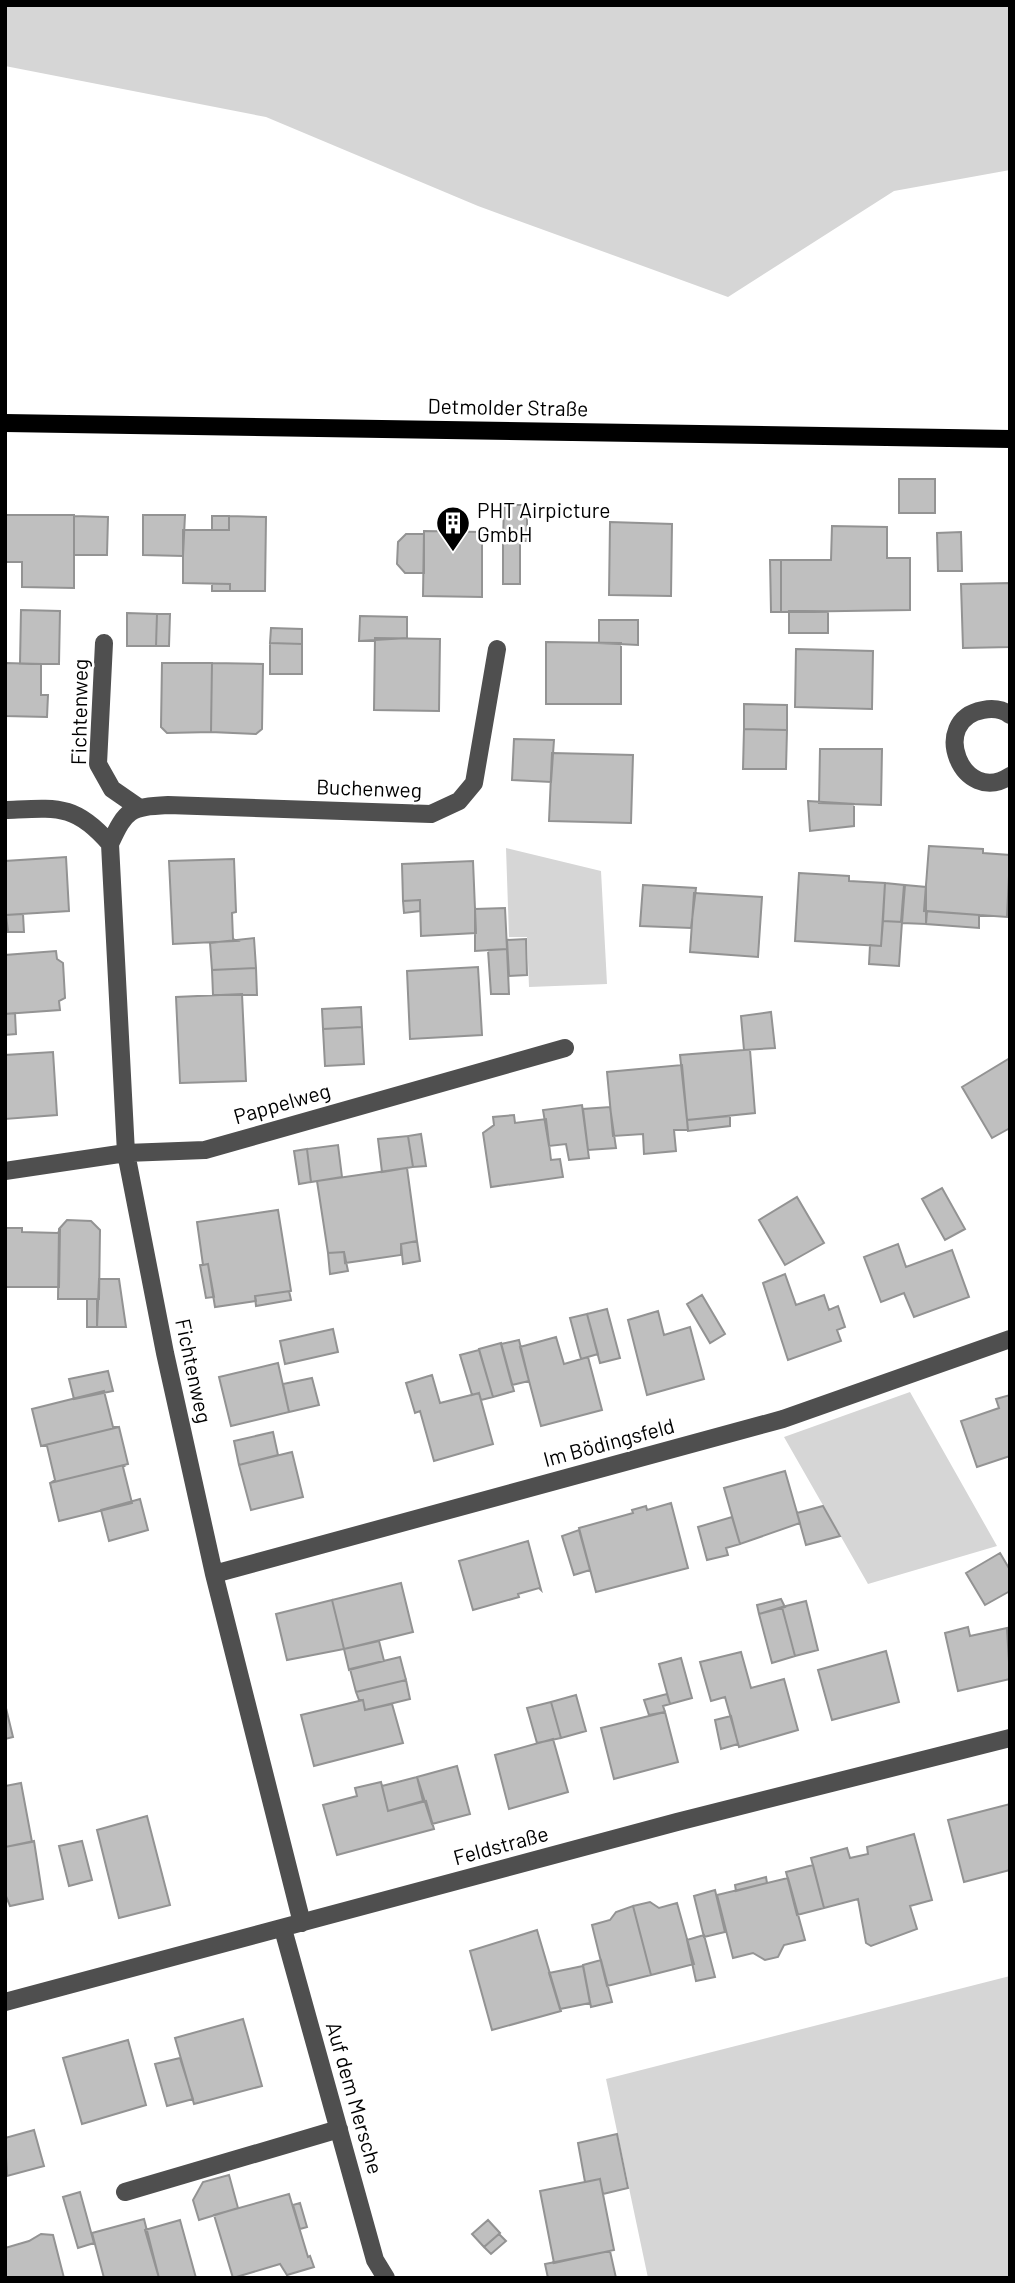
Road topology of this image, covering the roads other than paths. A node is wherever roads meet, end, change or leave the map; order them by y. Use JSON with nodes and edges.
{"nodes":[{"id":1,"x":5,"y":423,"type":"edge"},
{"id":2,"x":1010,"y":439,"type":"edge"},
{"id":3,"x":104,"y":643,"type":"dead end"},
{"id":4,"x":497,"y":649,"type":"dead end"},
{"id":5,"x":1008,"y":712,"type":"edge"},
{"id":6,"x":1010,"y":776,"type":"edge"},
{"id":7,"x":138,"y":807,"type":"junction"},
{"id":8,"x":5,"y":810,"type":"edge"},
{"id":9,"x":110,"y":844,"type":"junction"},
{"id":10,"x":565,"y":1048,"type":"dead end"},
{"id":11,"x":126,"y":1153,"type":"junction"},
{"id":12,"x":5,"y":1171,"type":"edge"},
{"id":13,"x":1010,"y":1339,"type":"edge"},
{"id":14,"x":214,"y":1574,"type":"junction"},
{"id":15,"x":1010,"y":1738,"type":"edge"},
{"id":16,"x":302,"y":1923,"type":"junction"},
{"id":17,"x":283,"y":1928,"type":"junction"},
{"id":18,"x":5,"y":2002,"type":"edge"},
{"id":19,"x":339,"y":2129,"type":"junction"},
{"id":20,"x":125,"y":2192,"type":"dead end"},
{"id":21,"x":386,"y":2278,"type":"edge"}],
"edges":[{"from":1,"to":2,"type":"main road","name":"Detmolder Straße"},
{"from":3,"to":7,"type":"street","name":"Fichtenweg"},
{"from":4,"to":7,"type":"street","name":"Buchenweg"},
{"from":5,"to":6,"type":"street"},
{"from":7,"to":9,"type":"street","name":"Fichtenweg"},
{"from":8,"to":9,"type":"street"},
{"from":9,"to":11,"type":"street","name":"Fichtenweg"},
{"from":10,"to":11,"type":"street","name":"Pappelweg"},
{"from":11,"to":12,"type":"street","name":"Pappelweg"},
{"from":11,"to":14,"type":"street","name":"Fichtenweg"},
{"from":13,"to":14,"type":"street","name":"Im Bödingsfeld"},
{"from":14,"to":16,"type":"street","name":"Fichtenweg"},
{"from":15,"to":16,"type":"street","name":"Feldstraße"},
{"from":16,"to":17,"type":"street","name":"Feldstraße"},
{"from":17,"to":18,"type":"street","name":"Feldstraße"},
{"from":17,"to":19,"type":"street","name":"Auf dem Mersche"},
{"from":19,"to":20,"type":"street"},
{"from":19,"to":21,"type":"street","name":"Auf dem Mersche"}]}
